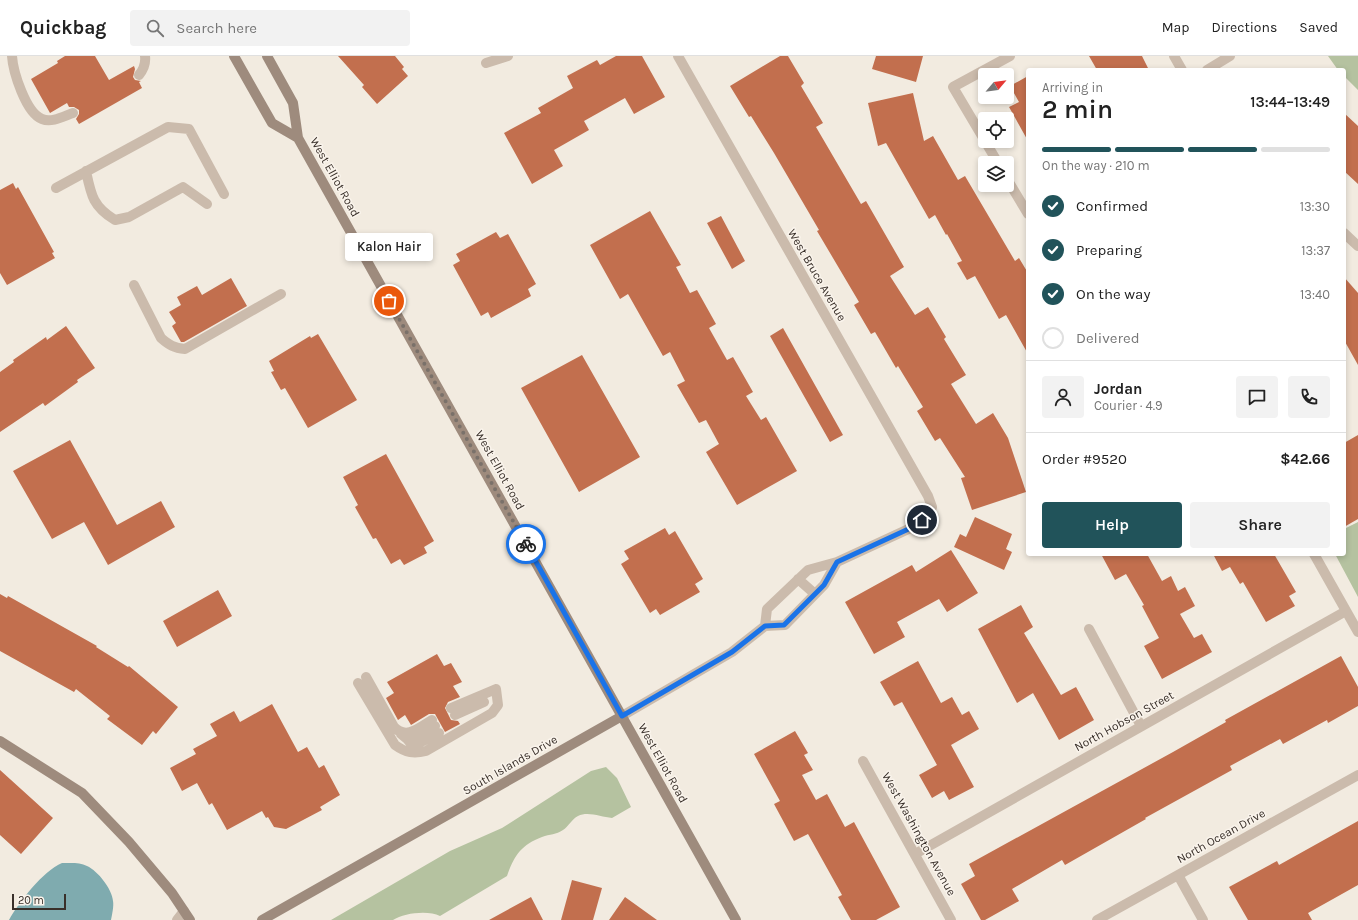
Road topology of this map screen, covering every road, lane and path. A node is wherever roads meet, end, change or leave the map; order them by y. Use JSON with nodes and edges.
{"nodes":[{"id":1,"x":12,"y":56,"type":"edge"},
{"id":2,"x":145,"y":56,"type":"edge"},
{"id":3,"x":234,"y":56,"type":"edge"},
{"id":4,"x":267,"y":56,"type":"edge"},
{"id":5,"x":508,"y":56,"type":"edge"},
{"id":6,"x":678,"y":56,"type":"edge"},
{"id":7,"x":1010,"y":56,"type":"edge"},
{"id":8,"x":1174,"y":56,"type":"edge"},
{"id":9,"x":1230,"y":56,"type":"edge"},
{"id":10,"x":486,"y":63,"type":"dead end"},
{"id":11,"x":1181,"y":68,"type":"edge"},
{"id":12,"x":1210,"y":68,"type":"edge"},
{"id":13,"x":138,"y":75,"type":"dead end"},
{"id":14,"x":73,"y":113,"type":"dead end"},
{"id":15,"x":298,"y":138,"type":"junction"},
{"id":16,"x":994,"y":156,"type":"edge"},
{"id":17,"x":86,"y":171,"type":"junction"},
{"id":18,"x":56,"y":188,"type":"dead end"},
{"id":19,"x":1014,"y":191,"type":"edge"},
{"id":20,"x":224,"y":194,"type":"dead end"},
{"id":21,"x":207,"y":204,"type":"dead end"},
{"id":22,"x":1026,"y":211,"type":"edge"},
{"id":23,"x":1346,"y":235,"type":"edge"},
{"id":24,"x":1358,"y":246,"type":"edge"},
{"id":25,"x":134,"y":285,"type":"dead end"},
{"id":26,"x":281,"y":294,"type":"dead end"},
{"id":27,"x":1315,"y":556,"type":"edge"},
{"id":28,"x":837,"y":562,"type":"junction"},
{"id":29,"x":798,"y":579,"type":"junction"},
{"id":30,"x":815,"y":594,"type":"junction"},
{"id":31,"x":1346,"y":611,"type":"junction"},
{"id":32,"x":765,"y":626,"type":"junction"},
{"id":33,"x":1089,"y":629,"type":"dead end"},
{"id":34,"x":1358,"y":632,"type":"edge"},
{"id":35,"x":497,"y":695,"type":"junction"},
{"id":36,"x":622,"y":716,"type":"junction"},
{"id":37,"x":1140,"y":726,"type":"junction"},
{"id":38,"x":403,"y":736,"type":"junction"},
{"id":39,"x":0,"y":741,"type":"edge"},
{"id":40,"x":863,"y":761,"type":"dead end"},
{"id":41,"x":1358,"y":775,"type":"edge"},
{"id":42,"x":915,"y":854,"type":"junction"},
{"id":43,"x":1178,"y":874,"type":"junction"},
{"id":44,"x":184,"y":911,"type":"junction"},
{"id":45,"x":177,"y":920,"type":"edge"},
{"id":46,"x":190,"y":920,"type":"edge"},
{"id":47,"x":262,"y":920,"type":"edge"},
{"id":48,"x":736,"y":920,"type":"edge"},
{"id":49,"x":951,"y":920,"type":"edge"},
{"id":50,"x":1097,"y":920,"type":"edge"},
{"id":51,"x":1204,"y":920,"type":"edge"}],
"edges":[{"from":1,"to":14,"type":"street"},
{"from":2,"to":13,"type":"street"},
{"from":3,"to":15,"type":"main road","name":"West Elliot Road"},
{"from":4,"to":15,"type":"main road","name":"West Elliot Road"},
{"from":5,"to":10,"type":"street"},
{"from":6,"to":28,"type":"street","name":"West Bruce Avenue"},
{"from":7,"to":16,"type":"street"},
{"from":8,"to":11,"type":"street"},
{"from":9,"to":12,"type":"street"},
{"from":15,"to":36,"type":"main road","name":"West Elliot Road"},
{"from":17,"to":18,"type":"street"},
{"from":17,"to":20,"type":"street"},
{"from":17,"to":21,"type":"street"},
{"from":19,"to":22,"type":"street"},
{"from":23,"to":24,"type":"street"},
{"from":25,"to":26,"type":"street"},
{"from":27,"to":31,"type":"street"},
{"from":28,"to":29,"type":"street"},
{"from":28,"to":30,"type":"street"},
{"from":29,"to":30,"type":"street"},
{"from":29,"to":32,"type":"street"},
{"from":30,"to":32,"type":"street"},
{"from":31,"to":34,"type":"street"},
{"from":31,"to":37,"type":"street","name":"North Hobson Street"},
{"from":32,"to":36,"type":"street","name":"South Islands Drive"},
{"from":33,"to":37,"type":"street"},
{"from":35,"to":35,"type":"street"},
{"from":35,"to":38,"type":"street"},
{"from":36,"to":47,"type":"main road","name":"South Islands Drive"},
{"from":36,"to":48,"type":"main road","name":"West Elliot Road"},
{"from":37,"to":42,"type":"street","name":"North Hobson Street"},
{"from":38,"to":38,"type":"street"},
{"from":39,"to":44,"type":"main road"},
{"from":40,"to":42,"type":"street","name":"West Washington Avenue"},
{"from":41,"to":43,"type":"street","name":"North Ocean Drive"},
{"from":42,"to":49,"type":"street","name":"West Washington Avenue"},
{"from":43,"to":50,"type":"street","name":"North Ocean Drive"},
{"from":43,"to":51,"type":"street"},
{"from":44,"to":45,"type":"street"},
{"from":44,"to":46,"type":"main road"}]}
